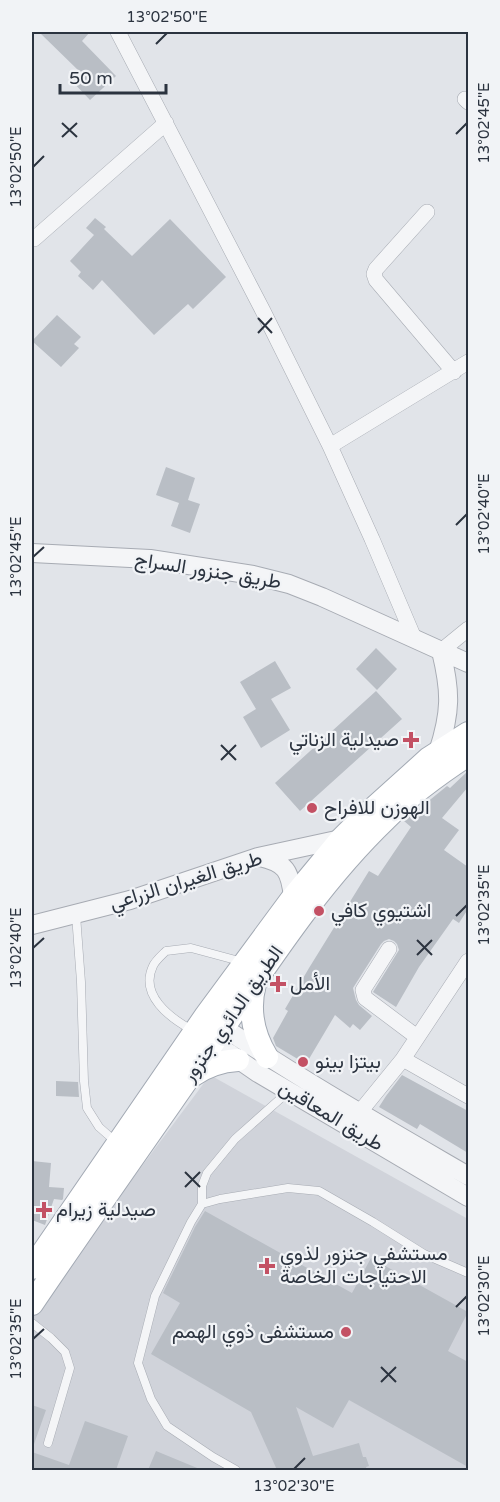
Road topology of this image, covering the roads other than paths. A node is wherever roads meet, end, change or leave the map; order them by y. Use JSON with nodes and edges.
{"nodes":[{"id":1,"x":118,"y":32,"type":"edge"},
{"id":2,"x":166,"y":123,"type":"junction"},
{"id":3,"x":428,"y":212,"type":"dead end"},
{"id":4,"x":34,"y":239,"type":"dead end"},
{"id":5,"x":468,"y":362,"type":"edge"},
{"id":6,"x":454,"y":372,"type":"junction"},
{"id":7,"x":330,"y":446,"type":"junction"},
{"id":8,"x":32,"y":553,"type":"edge"},
{"id":9,"x":468,"y":629,"type":"edge"},
{"id":10,"x":414,"y":638,"type":"junction"},
{"id":11,"x":441,"y":651,"type":"junction"},
{"id":12,"x":468,"y":663,"type":"edge"},
{"id":13,"x":468,"y":733,"type":"edge"},
{"id":14,"x":438,"y":752,"type":"junction"},
{"id":15,"x":468,"y":755,"type":"edge"},
{"id":16,"x":341,"y":839,"type":"junction"},
{"id":17,"x":258,"y":857,"type":"junction"},
{"id":18,"x":293,"y":897,"type":"junction"},
{"id":19,"x":76,"y":915,"type":"junction"},
{"id":20,"x":32,"y":925,"type":"edge"},
{"id":21,"x":389,"y":949,"type":"dead end"},
{"id":22,"x":468,"y":961,"type":"edge"},
{"id":23,"x":251,"y":970,"type":"junction"},
{"id":24,"x":209,"y":1029,"type":"junction"},
{"id":25,"x":417,"y":1037,"type":"junction"},
{"id":26,"x":267,"y":1057,"type":"junction"},
{"id":27,"x":403,"y":1059,"type":"junction"},
{"id":28,"x":238,"y":1060,"type":"junction"},
{"id":29,"x":186,"y":1081,"type":"junction"},
{"id":30,"x":289,"y":1091,"type":"junction"},
{"id":31,"x":468,"y":1096,"type":"edge"},
{"id":32,"x":359,"y":1113,"type":"junction"},
{"id":33,"x":117,"y":1143,"type":"junction"},
{"id":34,"x":468,"y":1176,"type":"edge"},
{"id":35,"x":468,"y":1197,"type":"edge"},
{"id":36,"x":202,"y":1204,"type":"junction"},
{"id":37,"x":32,"y":1268,"type":"edge"},
{"id":38,"x":468,"y":1273,"type":"edge"},
{"id":39,"x":32,"y":1304,"type":"edge"},
{"id":40,"x":32,"y":1323,"type":"edge"},
{"id":41,"x":48,"y":1443,"type":"dead end"},
{"id":42,"x":236,"y":1470,"type":"edge"}],
"edges":[{"from":1,"to":2,"type":"street"},
{"from":2,"to":4,"type":"street"},
{"from":2,"to":7,"type":"street"},
{"from":3,"to":6,"type":"street"},
{"from":5,"to":6,"type":"street"},
{"from":6,"to":7,"type":"street"},
{"from":7,"to":10,"type":"street"},
{"from":8,"to":10,"type":"street","name":"طريق جنزور السراج"},
{"from":9,"to":11,"type":"street"},
{"from":10,"to":11,"type":"street","name":"طريق جنزور السراج"},
{"from":11,"to":12,"type":"street","name":"طريق جنزور السراج"},
{"from":11,"to":14,"type":"street"},
{"from":13,"to":14,"type":"main road","name":"الطريق الدائري جنزور"},
{"from":14,"to":16,"type":"main road","name":"الطريق الدائري جنزور"},
{"from":15,"to":23,"type":"main road","name":"الطريق الدائري جنزور"},
{"from":16,"to":17,"type":"street","name":"طريق الغيران الزراعي"},
{"from":16,"to":18,"type":"main road","name":"الطريق الدائري جنزور"},
{"from":17,"to":18,"type":"street"},
{"from":17,"to":19,"type":"street","name":"طريق الغيران الزراعي"},
{"from":18,"to":23,"type":"main road","name":"الطريق الدائري جنزور"},
{"from":19,"to":20,"type":"street","name":"طريق الغيران الزراعي"},
{"from":19,"to":33,"type":"lane"},
{"from":21,"to":25,"type":"street"},
{"from":22,"to":25,"type":"street"},
{"from":23,"to":24,"type":"main road","name":"الطريق الدائري جنزور"},
{"from":23,"to":24,"type":"lane"},
{"from":23,"to":26,"type":"main road"},
{"from":24,"to":26,"type":"street","name":"طريق المعاقين"},
{"from":24,"to":28,"type":"street","name":"طريق المعاقين"},
{"from":24,"to":29,"type":"main road","name":"الطريق الدائري جنزور"},
{"from":24,"to":33,"type":"main road","name":"الطريق الدائري جنزور"},
{"from":25,"to":27,"type":"street"},
{"from":26,"to":32,"type":"street","name":"طريق المعاقين"},
{"from":27,"to":31,"type":"street"},
{"from":27,"to":32,"type":"street"},
{"from":28,"to":29,"type":"main road"},
{"from":28,"to":30,"type":"street","name":"طريق المعاقين"},
{"from":29,"to":39,"type":"main road","name":"الطريق الدائري جنزور"},
{"from":30,"to":35,"type":"street","name":"طريق المعاقين"},
{"from":30,"to":36,"type":"lane"},
{"from":32,"to":34,"type":"street","name":"طريق المعاقين"},
{"from":33,"to":37,"type":"main road","name":"الطريق الدائري جنزور"},
{"from":36,"to":38,"type":"lane"},
{"from":36,"to":42,"type":"lane"},
{"from":40,"to":41,"type":"lane"}]}
